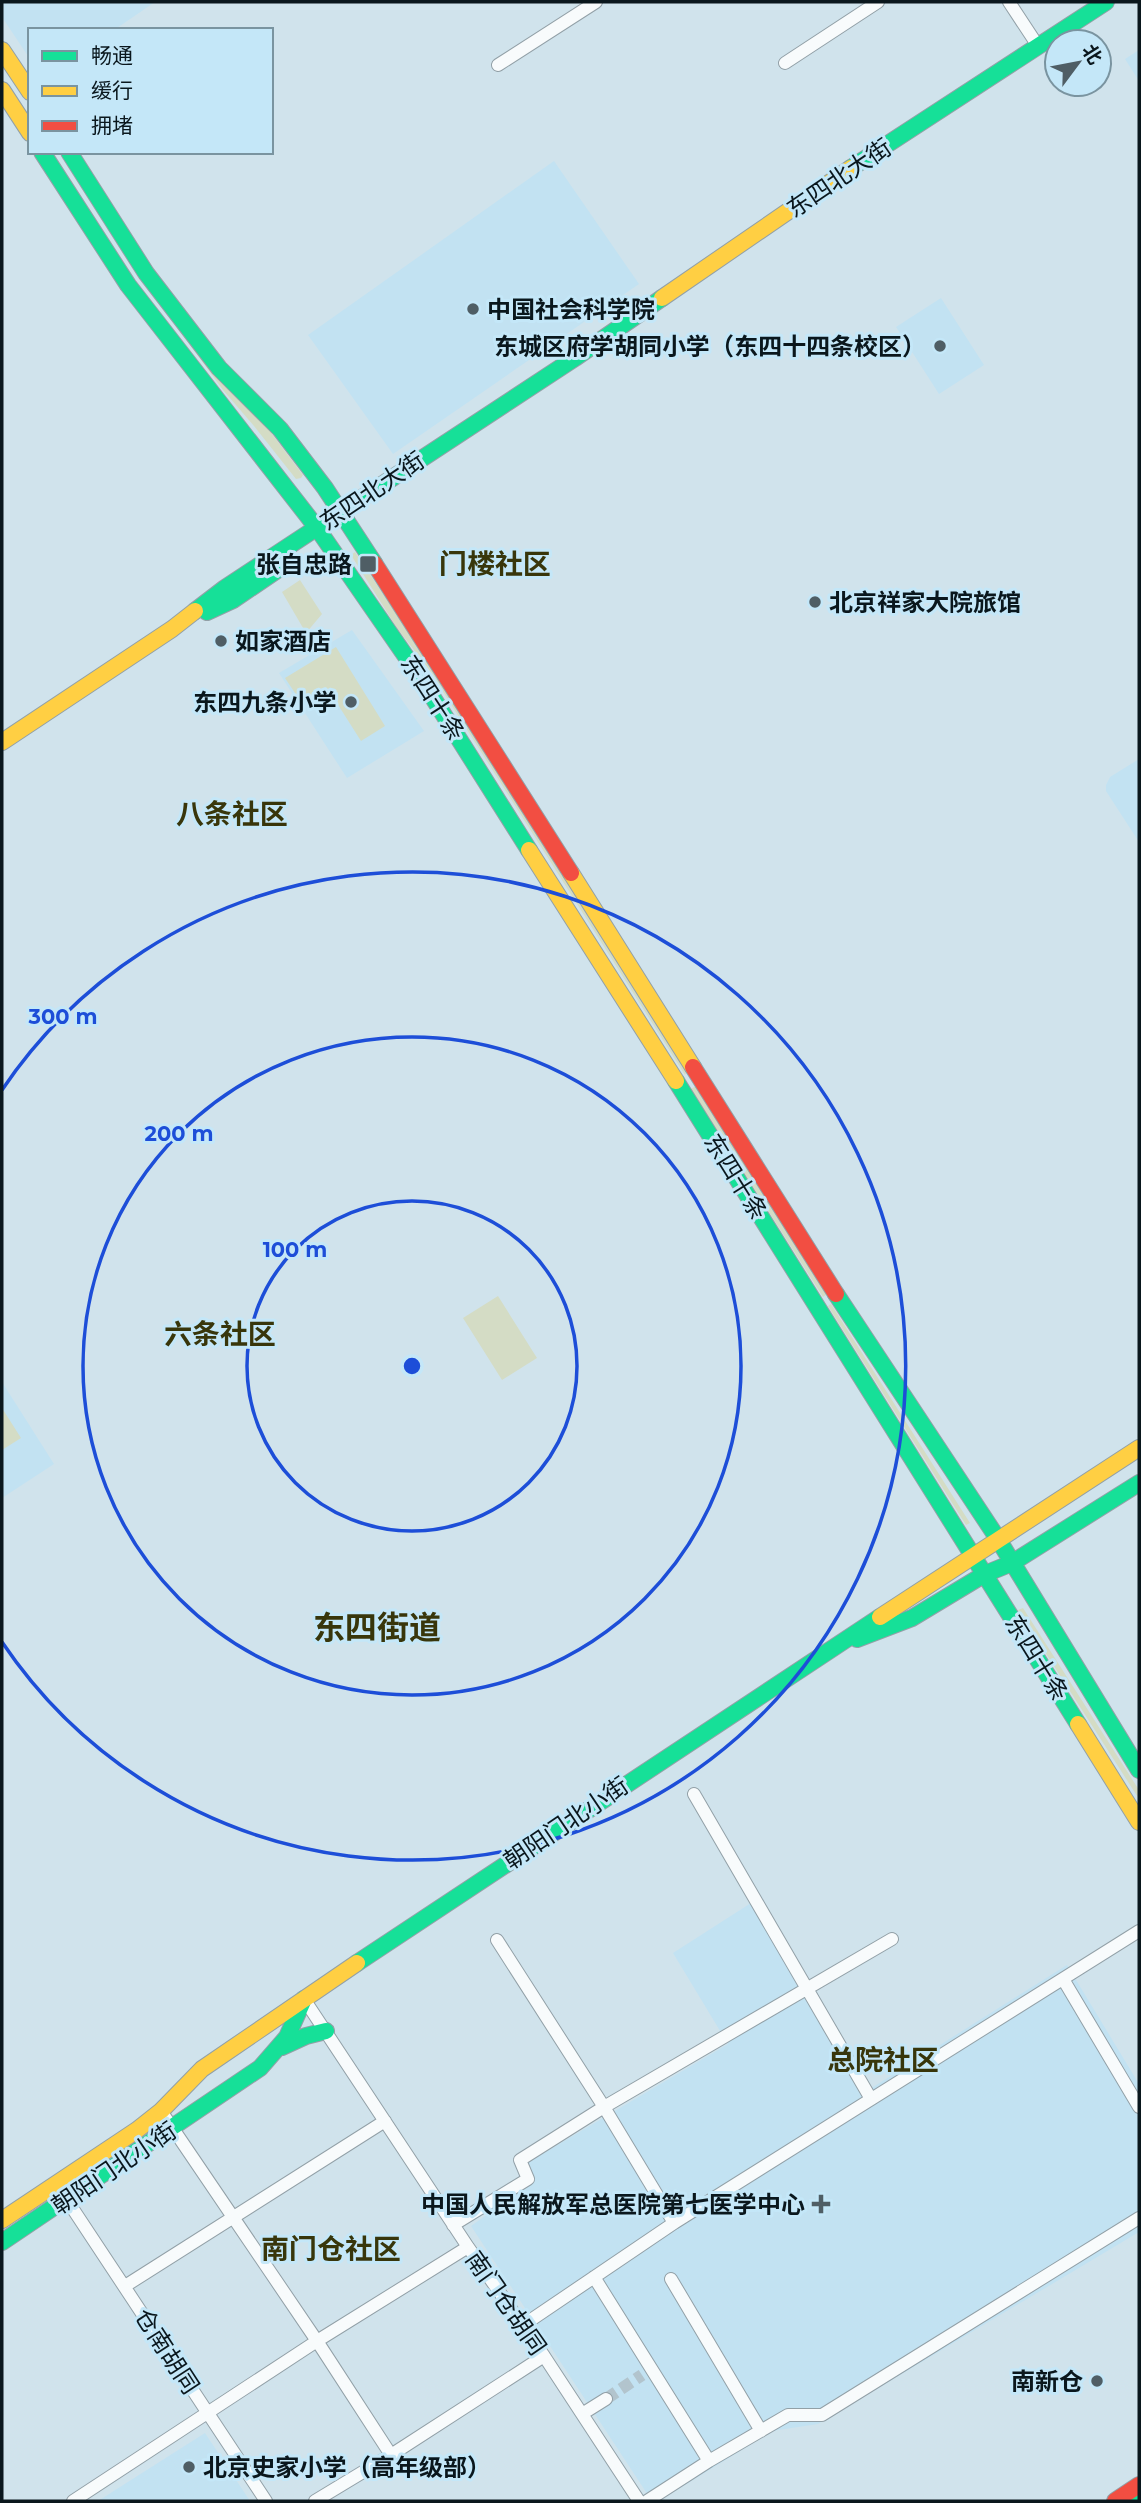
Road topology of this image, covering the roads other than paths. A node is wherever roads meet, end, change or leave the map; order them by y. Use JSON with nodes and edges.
{"nodes":[{"id":1,"x":596,"y":2,"type":"edge"},
{"id":2,"x":878,"y":2,"type":"edge"},
{"id":3,"x":1009,"y":2,"type":"edge"},
{"id":4,"x":1106,"y":2,"type":"edge"},
{"id":5,"x":1038,"y":47,"type":"junction"},
{"id":6,"x":2,"y":50,"type":"edge"},
{"id":7,"x":785,"y":64,"type":"dead end"},
{"id":8,"x":498,"y":65,"type":"dead end"},
{"id":9,"x":28,"y":89,"type":"edge"},
{"id":10,"x":2,"y":90,"type":"edge"},
{"id":11,"x":28,"y":130,"type":"edge"},
{"id":12,"x":43,"y":154,"type":"edge"},
{"id":13,"x":70,"y":154,"type":"edge"},
{"id":14,"x":344,"y":517,"type":"junction"},
{"id":15,"x":321,"y":533,"type":"junction"},
{"id":16,"x":2,"y":742,"type":"edge"},
{"id":17,"x":1139,"y":1448,"type":"edge"},
{"id":18,"x":1139,"y":1483,"type":"edge"},
{"id":19,"x":998,"y":1539,"type":"junction"},
{"id":20,"x":973,"y":1555,"type":"junction"},
{"id":21,"x":1012,"y":1563,"type":"junction"},
{"id":22,"x":985,"y":1574,"type":"junction"},
{"id":23,"x":829,"y":1650,"type":"junction"},
{"id":24,"x":1139,"y":1770,"type":"edge"},
{"id":25,"x":694,"y":1794,"type":"dead end"},
{"id":26,"x":1139,"y":1822,"type":"edge"},
{"id":27,"x":1139,"y":1931,"type":"edge"},
{"id":28,"x":892,"y":1939,"type":"dead end"},
{"id":29,"x":498,"y":1940,"type":"dead end"},
{"id":30,"x":1063,"y":1979,"type":"junction"},
{"id":31,"x":807,"y":1988,"type":"junction"},
{"id":32,"x":304,"y":1999,"type":"junction"},
{"id":33,"x":326,"y":2031,"type":"junction"},
{"id":34,"x":280,"y":2048,"type":"junction"},
{"id":35,"x":871,"y":2099,"type":"junction"},
{"id":36,"x":604,"y":2107,"type":"junction"},
{"id":37,"x":1139,"y":2107,"type":"edge"},
{"id":38,"x":161,"y":2111,"type":"junction"},
{"id":39,"x":385,"y":2121,"type":"junction"},
{"id":40,"x":174,"y":2127,"type":"junction"},
{"id":41,"x":67,"y":2200,"type":"junction"},
{"id":42,"x":234,"y":2217,"type":"junction"},
{"id":43,"x":1139,"y":2218,"type":"edge"},
{"id":44,"x":2,"y":2220,"type":"edge"},
{"id":45,"x":674,"y":2223,"type":"junction"},
{"id":46,"x":453,"y":2225,"type":"junction"},
{"id":47,"x":2,"y":2242,"type":"edge"},
{"id":48,"x":468,"y":2247,"type":"junction"},
{"id":49,"x":594,"y":2277,"type":"junction"},
{"id":50,"x":671,"y":2279,"type":"dead end"},
{"id":51,"x":125,"y":2286,"type":"junction"},
{"id":52,"x":522,"y":2326,"type":"junction"},
{"id":53,"x":317,"y":2341,"type":"junction"},
{"id":54,"x":544,"y":2356,"type":"junction"},
{"id":55,"x":606,"y":2399,"type":"tunnel mouth"},
{"id":56,"x":207,"y":2414,"type":"junction"},
{"id":57,"x":582,"y":2414,"type":"junction"},
{"id":58,"x":761,"y":2431,"type":"junction"},
{"id":59,"x":391,"y":2455,"type":"junction"},
{"id":60,"x":709,"y":2461,"type":"junction"},
{"id":61,"x":1139,"y":2485,"type":"edge"},
{"id":62,"x":73,"y":2501,"type":"edge"},
{"id":63,"x":267,"y":2501,"type":"edge"},
{"id":64,"x":315,"y":2501,"type":"edge"},
{"id":65,"x":639,"y":2501,"type":"edge"},
{"id":66,"x":647,"y":2501,"type":"edge"},
{"id":67,"x":1115,"y":2501,"type":"edge"}],
"edges":[{"from":1,"to":8,"type":"street"},
{"from":2,"to":7,"type":"street"},
{"from":3,"to":5,"type":"street"},
{"from":4,"to":5,"type":"main road","name":"东四北大街"},
{"from":5,"to":14,"type":"main road","name":"东四北大街"},
{"from":6,"to":9,"type":"main road"},
{"from":10,"to":11,"type":"main road"},
{"from":12,"to":15,"type":"main road"},
{"from":13,"to":14,"type":"main road"},
{"from":14,"to":15,"type":"main road","name":"东四北大街"},
{"from":14,"to":19,"type":"main road","name":"东四十条"},
{"from":15,"to":16,"type":"main road","name":"东四北大街"},
{"from":15,"to":20,"type":"main road","name":"东四十条"},
{"from":17,"to":19,"type":"main road","name":"朝阳门北小街"},
{"from":18,"to":21,"type":"main road","name":"朝阳门北小街"},
{"from":19,"to":20,"type":"main road","name":"朝阳门北小街"},
{"from":19,"to":21,"type":"main road","name":"东四十条"},
{"from":20,"to":22,"type":"main road","name":"东四十条"},
{"from":20,"to":23,"type":"main road","name":"朝阳门北小街"},
{"from":21,"to":22,"type":"main road","name":"朝阳门北小街"},
{"from":21,"to":24,"type":"main road","name":"东四十条"},
{"from":22,"to":23,"type":"main road","name":"朝阳门北小街"},
{"from":22,"to":26,"type":"main road","name":"东四十条"},
{"from":23,"to":32,"type":"main road","name":"朝阳门北小街"},
{"from":25,"to":31,"type":"street"},
{"from":27,"to":30,"type":"street"},
{"from":28,"to":31,"type":"street"},
{"from":29,"to":36,"type":"street"},
{"from":30,"to":35,"type":"street"},
{"from":30,"to":37,"type":"street"},
{"from":31,"to":35,"type":"street"},
{"from":31,"to":36,"type":"street"},
{"from":32,"to":33,"type":"street","name":"南门仓胡同"},
{"from":32,"to":34,"type":"main road","name":"朝阳门北小街"},
{"from":32,"to":38,"type":"main road","name":"朝阳门北小街"},
{"from":33,"to":34,"type":"main road"},
{"from":33,"to":39,"type":"street","name":"南门仓胡同"},
{"from":34,"to":40,"type":"main road","name":"朝阳门北小街"},
{"from":35,"to":45,"type":"street"},
{"from":36,"to":45,"type":"street"},
{"from":36,"to":46,"type":"street"},
{"from":38,"to":40,"type":"street"},
{"from":38,"to":44,"type":"main road","name":"朝阳门北小街"},
{"from":39,"to":42,"type":"street"},
{"from":39,"to":46,"type":"street","name":"南门仓胡同"},
{"from":40,"to":41,"type":"main road","name":"朝阳门北小街"},
{"from":40,"to":42,"type":"street"},
{"from":41,"to":47,"type":"main road","name":"朝阳门北小街"},
{"from":41,"to":51,"type":"street","name":"仓南胡同"},
{"from":42,"to":51,"type":"street"},
{"from":42,"to":53,"type":"street"},
{"from":43,"to":58,"type":"street"},
{"from":45,"to":49,"type":"street"},
{"from":46,"to":48,"type":"street","name":"南门仓胡同"},
{"from":48,"to":52,"type":"street","name":"南门仓胡同"},
{"from":48,"to":53,"type":"street"},
{"from":49,"to":52,"type":"street"},
{"from":49,"to":60,"type":"street"},
{"from":50,"to":58,"type":"street"},
{"from":51,"to":56,"type":"street","name":"仓南胡同"},
{"from":52,"to":54,"type":"street","name":"南门仓胡同"},
{"from":53,"to":56,"type":"street"},
{"from":53,"to":59,"type":"street"},
{"from":54,"to":57,"type":"street","name":"南门仓胡同"},
{"from":54,"to":59,"type":"street"},
{"from":55,"to":57,"type":"street"},
{"from":56,"to":62,"type":"street"},
{"from":56,"to":63,"type":"street","name":"仓南胡同"},
{"from":57,"to":65,"type":"street","name":"南门仓胡同"},
{"from":58,"to":60,"type":"street"},
{"from":59,"to":64,"type":"street"},
{"from":60,"to":66,"type":"street"},
{"from":61,"to":67,"type":"main road"}]}
